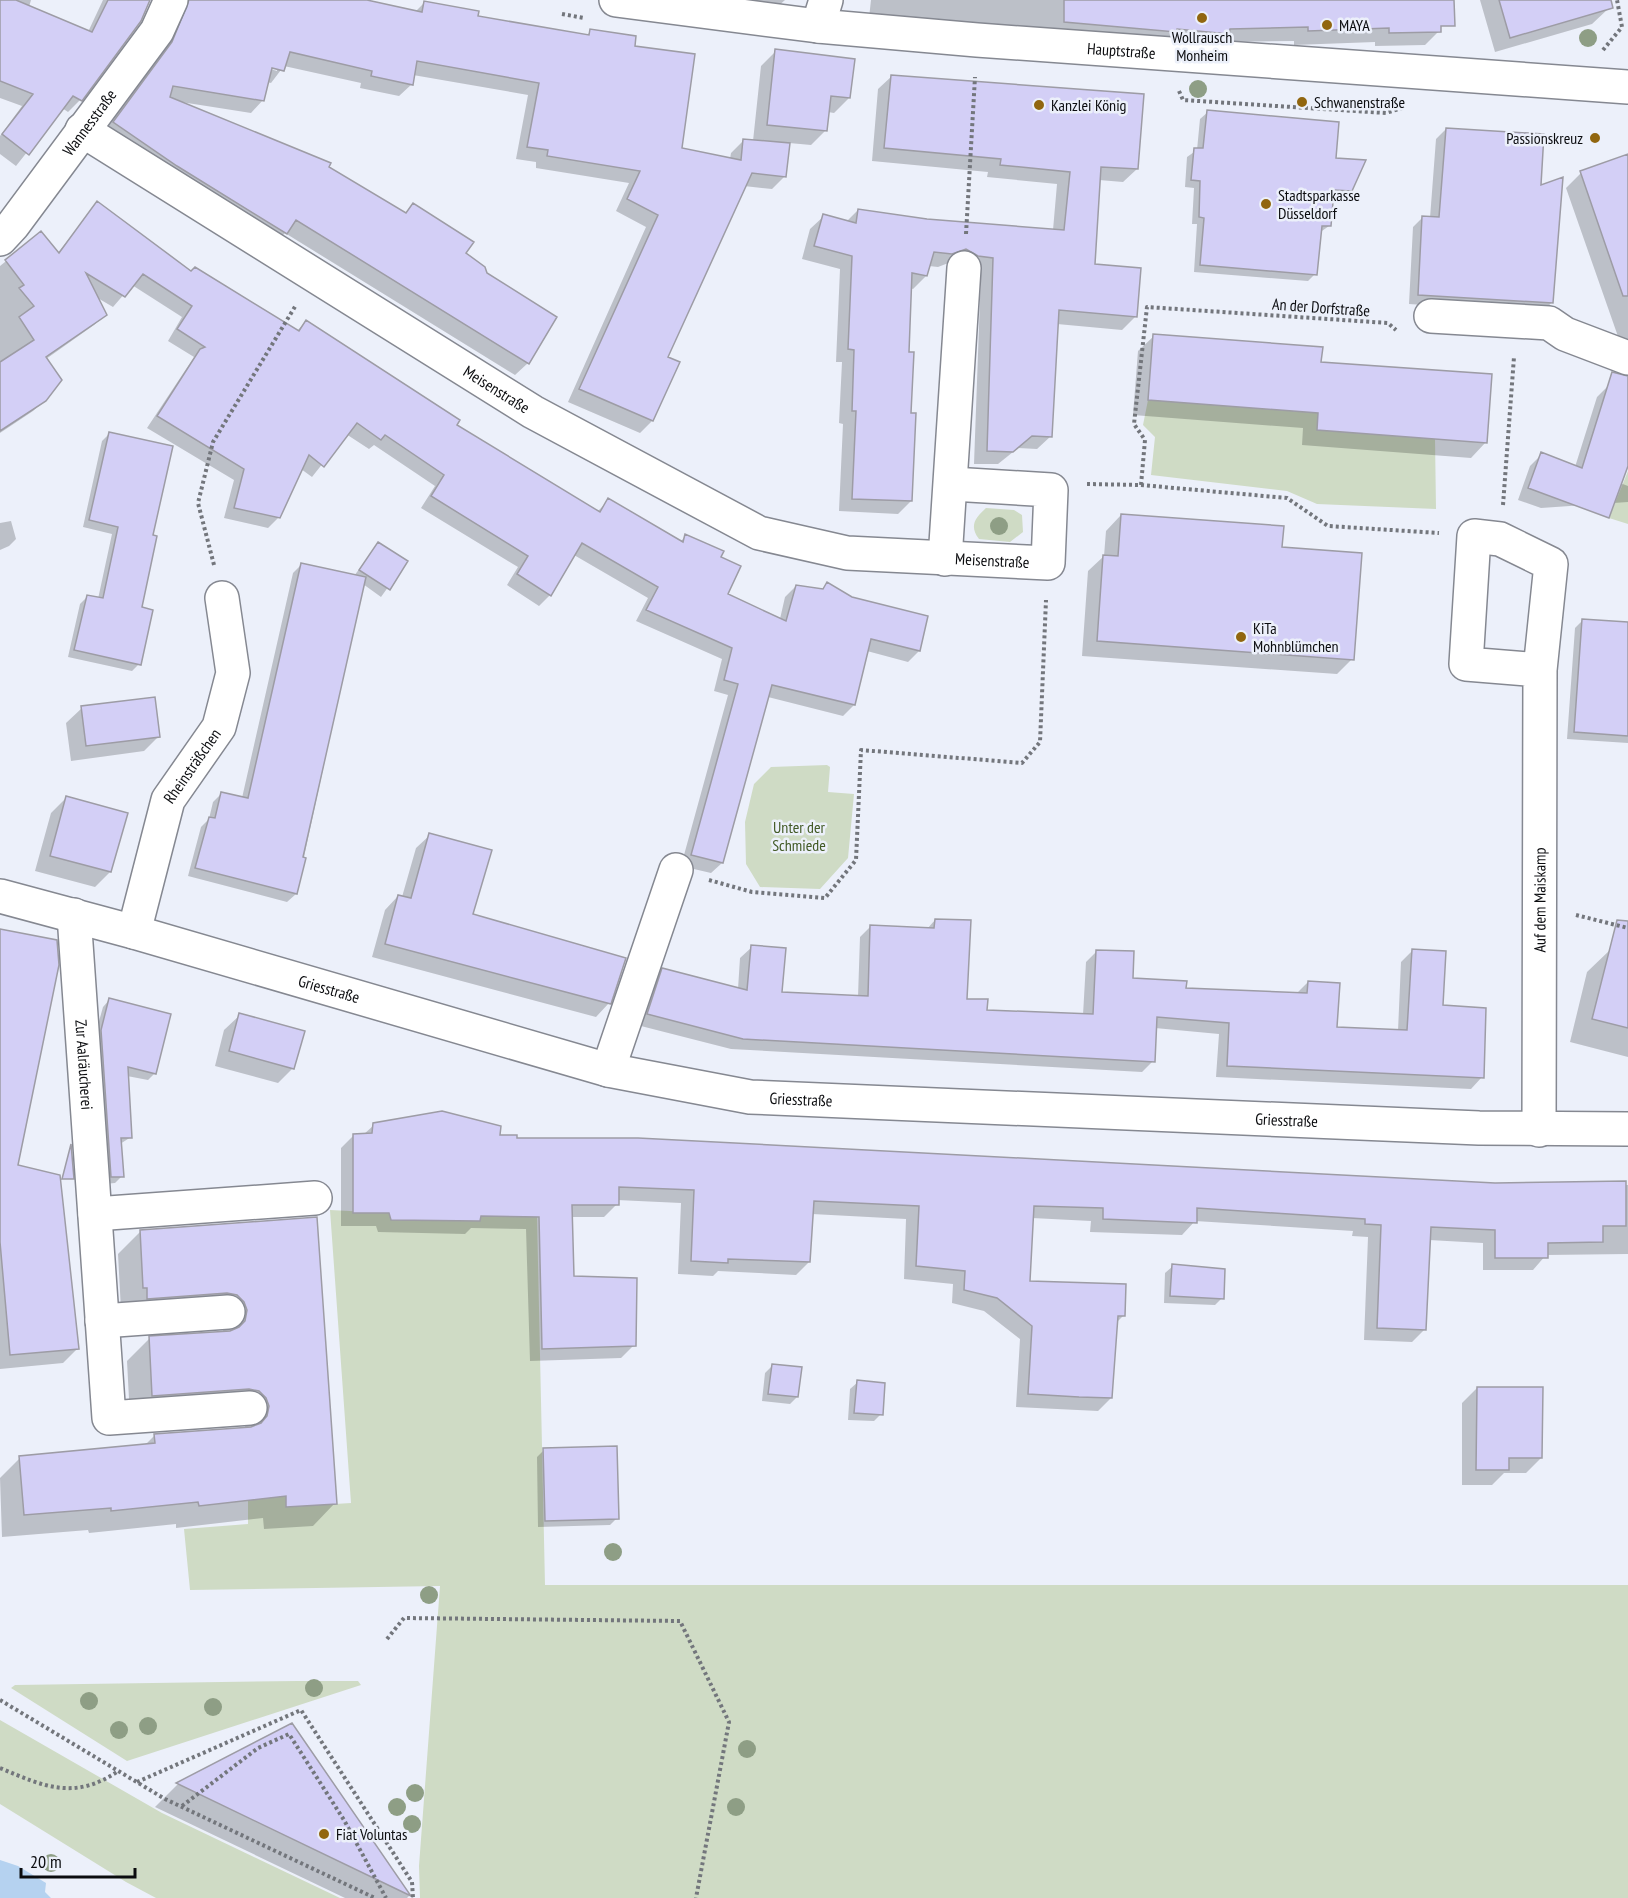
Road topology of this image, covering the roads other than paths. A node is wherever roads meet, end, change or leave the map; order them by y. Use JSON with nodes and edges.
{"nodes":[{"id":1,"x":171,"y":0,"type":"edge"},
{"id":2,"x":616,"y":0,"type":"edge"},
{"id":3,"x":822,"y":13,"type":"edge"},
{"id":4,"x":1628,"y":87,"type":"edge"},
{"id":5,"x":82,"y":130,"type":"junction"},
{"id":6,"x":0,"y":239,"type":"edge"},
{"id":7,"x":964,"y":268,"type":"road end"},
{"id":8,"x":1431,"y":316,"type":"dead end"},
{"id":9,"x":1628,"y":358,"type":"edge"},
{"id":10,"x":952,"y":484,"type":"junction"},
{"id":11,"x":945,"y":559,"type":"junction"},
{"id":12,"x":222,"y":598,"type":"road end"},
{"id":13,"x":1540,"y":670,"type":"junction"},
{"id":14,"x":676,"y":870,"type":"road end"},
{"id":15,"x":0,"y":896,"type":"edge"},
{"id":16,"x":74,"y":915,"type":"junction"},
{"id":17,"x":134,"y":932,"type":"junction"},
{"id":18,"x":608,"y":1070,"type":"junction"},
{"id":19,"x":1628,"y":1129,"type":"edge"},
{"id":20,"x":1539,"y":1130,"type":"junction"},
{"id":21,"x":315,"y":1198,"type":"dead end"},
{"id":22,"x":95,"y":1214,"type":"junction"},
{"id":23,"x":228,"y":1312,"type":"dead end"},
{"id":24,"x":102,"y":1321,"type":"junction"},
{"id":25,"x":250,"y":1408,"type":"dead end"}],
"edges":[{"from":1,"to":5,"type":"street","name":"Wannesstraße"},
{"from":2,"to":3,"type":"street","name":"Hauptstraße"},
{"from":3,"to":4,"type":"street","name":"Hauptstraße"},
{"from":5,"to":6,"type":"street","name":"Wannesstraße"},
{"from":5,"to":11,"type":"street","name":"Meisenstraße"},
{"from":7,"to":10,"type":"street","name":"Meisenstraße"},
{"from":8,"to":9,"type":"street"},
{"from":10,"to":11,"type":"street","name":"Meisenstraße"},
{"from":10,"to":11,"type":"street","name":"Meisenstraße"},
{"from":12,"to":17,"type":"street","name":"Rheinsträßchen"},
{"from":13,"to":13,"type":"street","name":"Auf dem Maiskamp"},
{"from":13,"to":20,"type":"street","name":"Auf dem Maiskamp"},
{"from":14,"to":18,"type":"street"},
{"from":15,"to":16,"type":"street","name":"Griesstraße"},
{"from":16,"to":17,"type":"street","name":"Griesstraße"},
{"from":16,"to":22,"type":"street","name":"Zur Aalräucherei"},
{"from":17,"to":18,"type":"street","name":"Griesstraße"},
{"from":18,"to":20,"type":"street","name":"Griesstraße"},
{"from":19,"to":20,"type":"street","name":"Griesstraße"},
{"from":21,"to":22,"type":"street"},
{"from":22,"to":24,"type":"street","name":"Zur Aalräucherei"},
{"from":23,"to":24,"type":"street"},
{"from":24,"to":25,"type":"street","name":"Zur Aalräucherei"}]}
